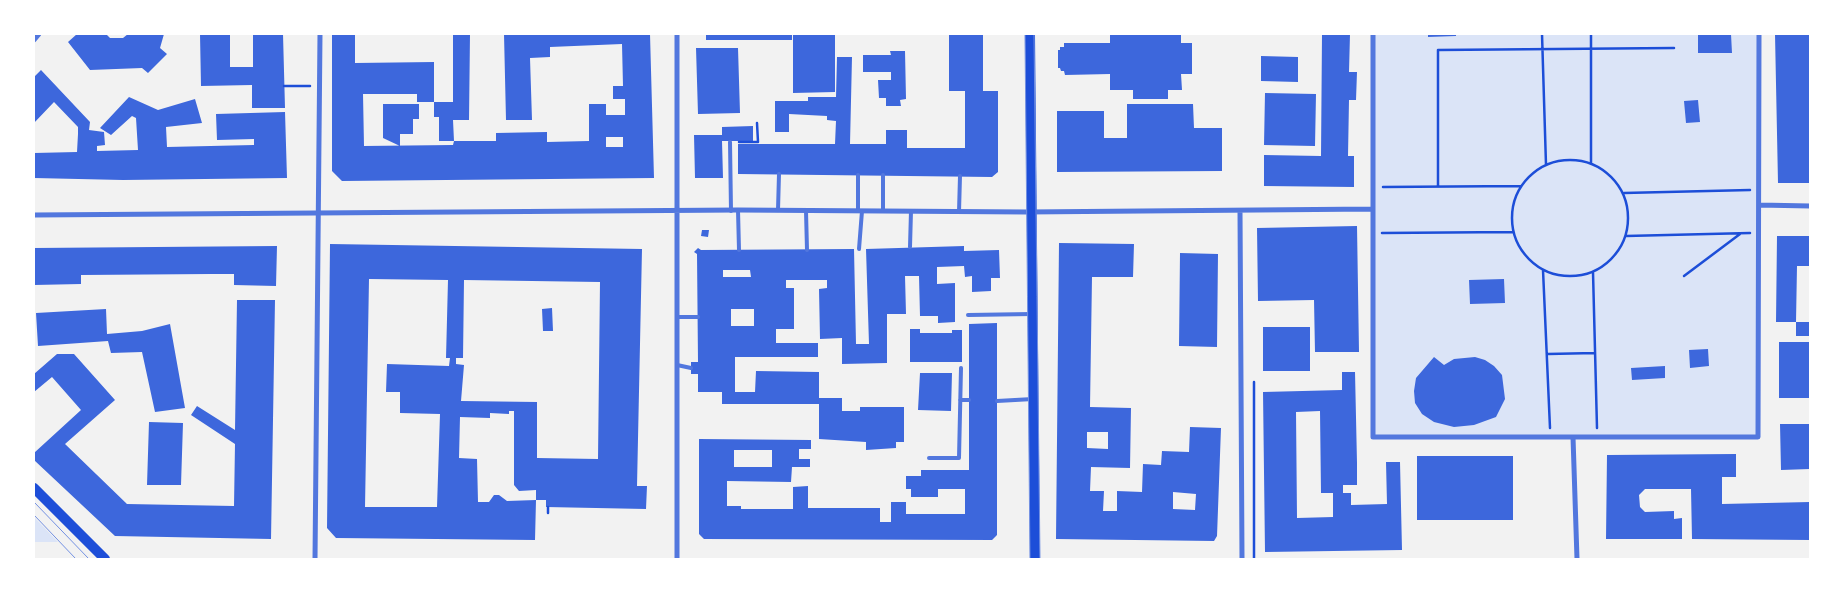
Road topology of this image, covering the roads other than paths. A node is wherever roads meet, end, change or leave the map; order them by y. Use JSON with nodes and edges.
{"nodes":[{"id":1,"x":40,"y":34,"type":"edge"},
{"id":2,"x":320,"y":34,"type":"edge"},
{"id":3,"x":677,"y":34,"type":"edge"},
{"id":4,"x":1030,"y":34,"type":"edge"},
{"id":5,"x":1373,"y":34,"type":"edge"},
{"id":6,"x":1759,"y":34,"type":"edge"},
{"id":7,"x":34,"y":40,"type":"edge"},
{"id":8,"x":730,"y":142,"type":"road end"},
{"id":9,"x":779,"y":174,"type":"dead end"},
{"id":10,"x":858,"y":175,"type":"dead end"},
{"id":11,"x":883,"y":175,"type":"dead end"},
{"id":12,"x":960,"y":176,"type":"dead end"},
{"id":13,"x":1759,"y":205,"type":"junction"},
{"id":14,"x":1810,"y":206,"type":"edge"},
{"id":15,"x":738,"y":210,"type":"junction"},
{"id":16,"x":778,"y":210,"type":"junction"},
{"id":17,"x":1240,"y":210,"type":"junction"},
{"id":18,"x":1373,"y":210,"type":"junction"},
{"id":19,"x":677,"y":211,"type":"junction"},
{"id":20,"x":731,"y":211,"type":"junction"},
{"id":21,"x":806,"y":211,"type":"junction"},
{"id":22,"x":860,"y":211,"type":"junction"},
{"id":23,"x":882,"y":211,"type":"junction"},
{"id":24,"x":911,"y":211,"type":"junction"},
{"id":25,"x":318,"y":212,"type":"junction"},
{"id":26,"x":959,"y":212,"type":"junction"},
{"id":27,"x":1031,"y":212,"type":"junction"},
{"id":28,"x":34,"y":215,"type":"edge"},
{"id":29,"x":910,"y":247,"type":"dead end"},
{"id":30,"x":859,"y":249,"type":"dead end"},
{"id":31,"x":739,"y":250,"type":"dead end"},
{"id":32,"x":807,"y":250,"type":"dead end"},
{"id":33,"x":1032,"y":314,"type":"junction"},
{"id":34,"x":968,"y":315,"type":"dead end"},
{"id":35,"x":677,"y":317,"type":"junction"},
{"id":36,"x":698,"y":317,"type":"dead end"},
{"id":37,"x":677,"y":364,"type":"junction"},
{"id":38,"x":691,"y":368,"type":"dead end"},
{"id":39,"x":961,"y":368,"type":"dead end"},
{"id":40,"x":1033,"y":399,"type":"junction"},
{"id":41,"x":960,"y":400,"type":"junction"},
{"id":42,"x":969,"y":400,"type":"dead end"},
{"id":43,"x":997,"y":401,"type":"dead end"},
{"id":44,"x":1573,"y":437,"type":"junction"},
{"id":45,"x":929,"y":458,"type":"dead end"},
{"id":46,"x":34,"y":488,"type":"edge"},
{"id":47,"x":105,"y":559,"type":"edge"},
{"id":48,"x":315,"y":559,"type":"edge"},
{"id":49,"x":677,"y":559,"type":"edge"},
{"id":50,"x":1035,"y":559,"type":"edge"},
{"id":51,"x":1242,"y":559,"type":"edge"},
{"id":52,"x":1577,"y":559,"type":"edge"}],
"edges":[{"from":1,"to":7,"type":"street"},
{"from":2,"to":25,"type":"street"},
{"from":3,"to":19,"type":"street"},
{"from":4,"to":27,"type":"main road"},
{"from":5,"to":18,"type":"street"},
{"from":6,"to":13,"type":"street"},
{"from":8,"to":20,"type":"lane"},
{"from":9,"to":16,"type":"lane"},
{"from":10,"to":22,"type":"lane"},
{"from":11,"to":23,"type":"lane"},
{"from":12,"to":26,"type":"lane"},
{"from":13,"to":14,"type":"street"},
{"from":13,"to":44,"type":"street"},
{"from":15,"to":16,"type":"street"},
{"from":15,"to":20,"type":"street"},
{"from":15,"to":31,"type":"lane"},
{"from":16,"to":21,"type":"street"},
{"from":17,"to":18,"type":"street"},
{"from":17,"to":27,"type":"street"},
{"from":17,"to":51,"type":"street"},
{"from":18,"to":44,"type":"street"},
{"from":19,"to":20,"type":"street"},
{"from":19,"to":25,"type":"street"},
{"from":19,"to":35,"type":"street"},
{"from":21,"to":22,"type":"street"},
{"from":21,"to":32,"type":"lane"},
{"from":22,"to":23,"type":"street"},
{"from":22,"to":30,"type":"lane"},
{"from":23,"to":24,"type":"street"},
{"from":24,"to":26,"type":"street"},
{"from":24,"to":29,"type":"lane"},
{"from":25,"to":28,"type":"street"},
{"from":25,"to":48,"type":"street"},
{"from":26,"to":27,"type":"street"},
{"from":27,"to":33,"type":"main road"},
{"from":33,"to":34,"type":"lane"},
{"from":33,"to":40,"type":"main road"},
{"from":35,"to":36,"type":"lane"},
{"from":35,"to":37,"type":"street"},
{"from":37,"to":38,"type":"lane"},
{"from":37,"to":49,"type":"street"},
{"from":39,"to":41,"type":"lane"},
{"from":40,"to":43,"type":"lane"},
{"from":40,"to":50,"type":"main road"},
{"from":41,"to":42,"type":"lane"},
{"from":41,"to":45,"type":"lane"},
{"from":44,"to":52,"type":"street"},
{"from":46,"to":47,"type":"main road"}]}
